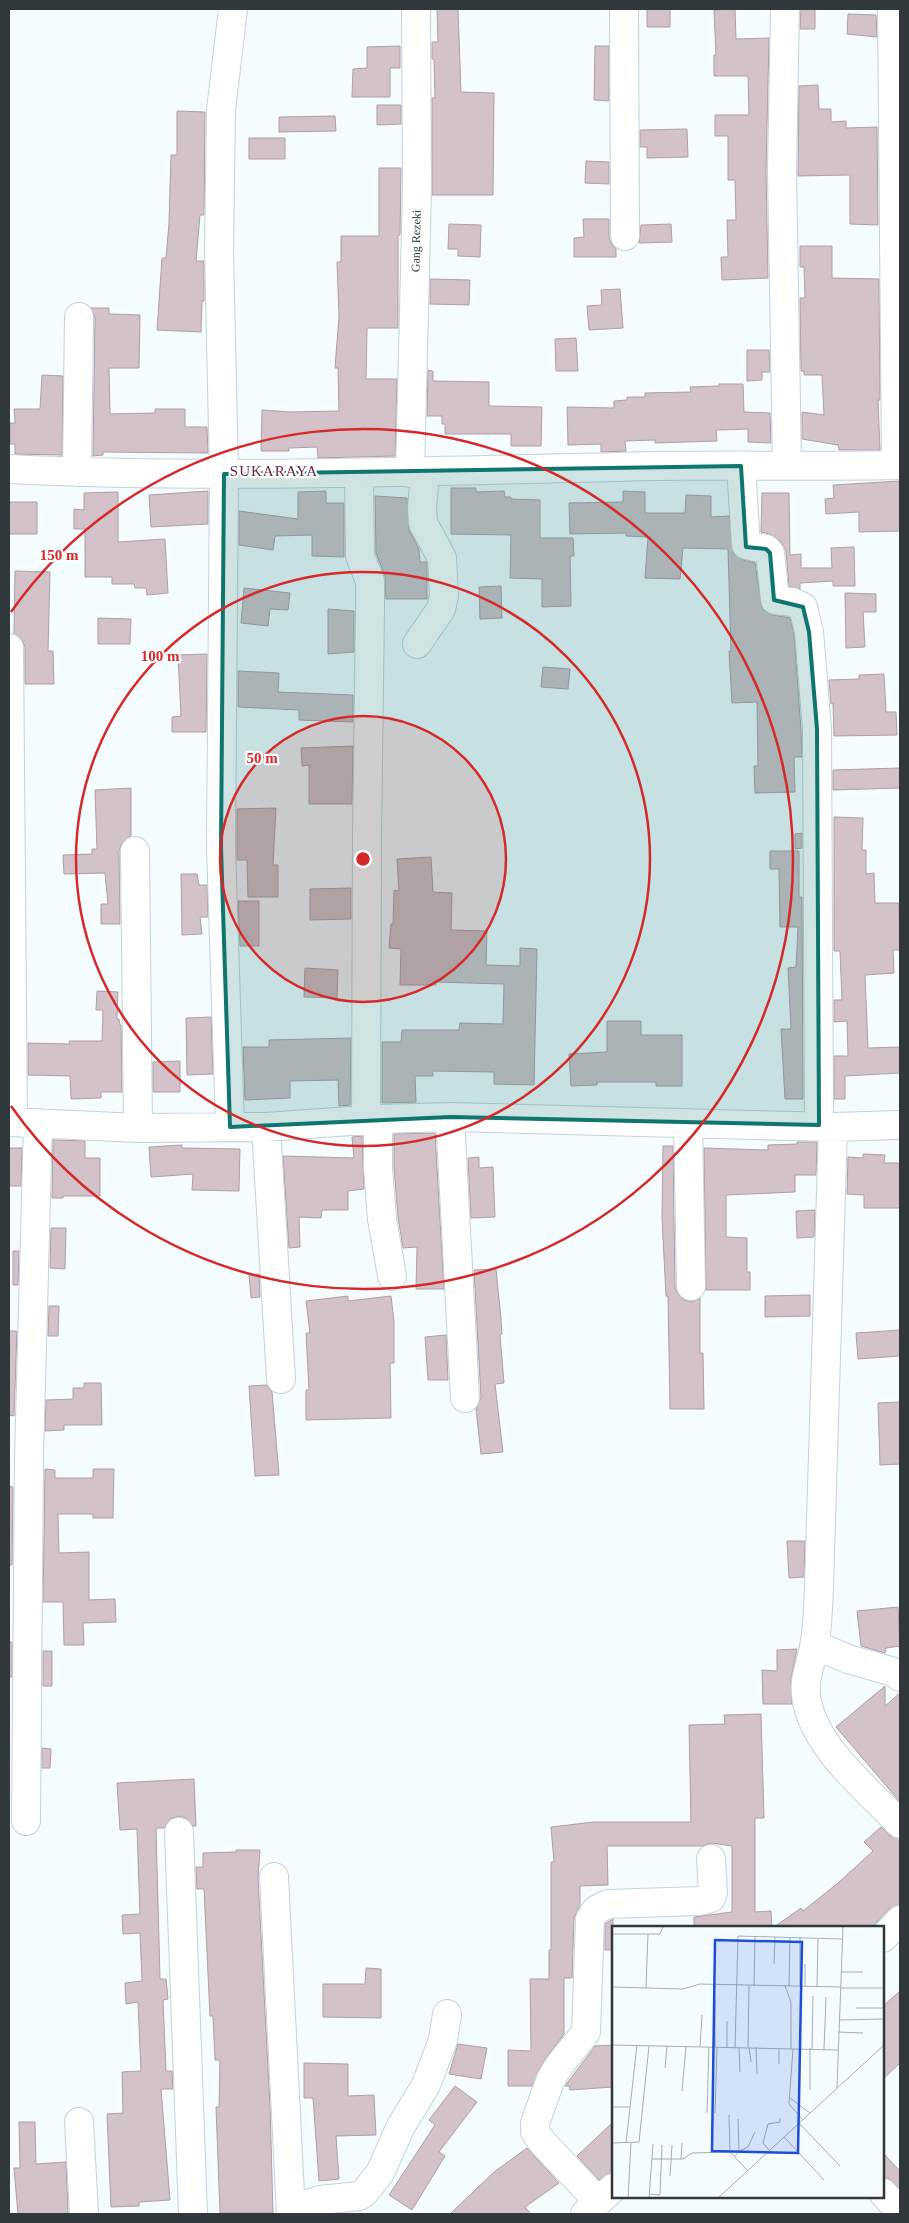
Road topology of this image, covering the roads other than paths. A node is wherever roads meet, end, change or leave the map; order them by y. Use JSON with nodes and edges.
{"nodes":[{"id":1,"x":233,"y":9,"type":"edge"},
{"id":2,"x":416,"y":9,"type":"edge"},
{"id":3,"x":624,"y":9,"type":"edge"},
{"id":4,"x":785,"y":9,"type":"edge"},
{"id":5,"x":892,"y":9,"type":"edge"},
{"id":6,"x":625,"y":236,"type":"dead end"},
{"id":7,"x":80,"y":317,"type":"dead end"},
{"id":8,"x":787,"y":465,"type":"junction"},
{"id":9,"x":898,"y":465,"type":"edge"},
{"id":10,"x":741,"y":466,"type":"junction"},
{"id":11,"x":9,"y":469,"type":"edge"},
{"id":12,"x":77,"y":472,"type":"junction"},
{"id":13,"x":359,"y":473,"type":"junction"},
{"id":14,"x":418,"y":473,"type":"junction"},
{"id":15,"x":224,"y":474,"type":"junction"},
{"id":16,"x":417,"y":644,"type":"dead end"},
{"id":17,"x":9,"y":648,"type":"edge"},
{"id":18,"x":135,"y":852,"type":"dead end"},
{"id":19,"x":450,"y":1117,"type":"junction"},
{"id":20,"x":372,"y":1119,"type":"junction"},
{"id":21,"x":20,"y":1122,"type":"edge"},
{"id":22,"x":688,"y":1123,"type":"junction"},
{"id":23,"x":900,"y":1125,"type":"edge"},
{"id":24,"x":826,"y":1126,"type":"junction"},
{"id":25,"x":230,"y":1127,"type":"junction"},
{"id":26,"x":266,"y":1127,"type":"junction"},
{"id":27,"x":138,"y":1128,"type":"junction"},
{"id":28,"x":392,"y":1276,"type":"dead end"},
{"id":29,"x":691,"y":1286,"type":"dead end"},
{"id":30,"x":281,"y":1379,"type":"dead end"},
{"id":31,"x":465,"y":1398,"type":"dead end"},
{"id":32,"x":815,"y":1645,"type":"junction"},
{"id":33,"x":900,"y":1677,"type":"edge"},
{"id":34,"x":26,"y":1821,"type":"dead end"},
{"id":35,"x":900,"y":1824,"type":"edge"},
{"id":36,"x":179,"y":1832,"type":"dead end"},
{"id":37,"x":711,"y":1859,"type":"dead end"},
{"id":38,"x":274,"y":1877,"type":"dead end"},
{"id":39,"x":900,"y":1920,"type":"edge"},
{"id":40,"x":884,"y":1937,"type":"edge"},
{"id":41,"x":448,"y":2014,"type":"dead end"},
{"id":42,"x":79,"y":2122,"type":"dead end"},
{"id":43,"x":884,"y":2194,"type":"edge"},
{"id":44,"x":599,"y":2201,"type":"edge"},
{"id":45,"x":900,"y":2211,"type":"edge"},
{"id":46,"x":84,"y":2214,"type":"edge"},
{"id":47,"x":193,"y":2214,"type":"edge"},
{"id":48,"x":291,"y":2214,"type":"edge"},
{"id":49,"x":295,"y":2214,"type":"edge"}],
"edges":[{"from":1,"to":15,"type":"street"},
{"from":2,"to":14,"type":"street","name":"Gang Rezeki"},
{"from":3,"to":6,"type":"street"},
{"from":4,"to":8,"type":"street"},
{"from":5,"to":9,"type":"street"},
{"from":7,"to":12,"type":"street"},
{"from":8,"to":9,"type":"street"},
{"from":8,"to":10,"type":"street"},
{"from":10,"to":14,"type":"street"},
{"from":10,"to":24,"type":"street"},
{"from":11,"to":12,"type":"street"},
{"from":12,"to":15,"type":"street"},
{"from":13,"to":14,"type":"street"},
{"from":13,"to":15,"type":"street"},
{"from":13,"to":20,"type":"street"},
{"from":14,"to":16,"type":"street","name":"Gang Rezeki"},
{"from":15,"to":25,"type":"street"},
{"from":17,"to":21,"type":"street"},
{"from":18,"to":27,"type":"street"},
{"from":19,"to":20,"type":"street"},
{"from":19,"to":22,"type":"street"},
{"from":19,"to":31,"type":"street"},
{"from":20,"to":26,"type":"street"},
{"from":20,"to":28,"type":"street"},
{"from":21,"to":27,"type":"street"},
{"from":21,"to":34,"type":"street"},
{"from":22,"to":24,"type":"street"},
{"from":22,"to":29,"type":"street"},
{"from":23,"to":24,"type":"street"},
{"from":24,"to":32,"type":"street"},
{"from":25,"to":26,"type":"street"},
{"from":25,"to":27,"type":"street"},
{"from":26,"to":30,"type":"street"},
{"from":32,"to":33,"type":"street"},
{"from":32,"to":35,"type":"street"},
{"from":36,"to":47,"type":"street"},
{"from":37,"to":44,"type":"street"},
{"from":38,"to":48,"type":"street"},
{"from":39,"to":40,"type":"street"},
{"from":41,"to":49,"type":"street"},
{"from":42,"to":46,"type":"street"},
{"from":43,"to":45,"type":"street"}]}
